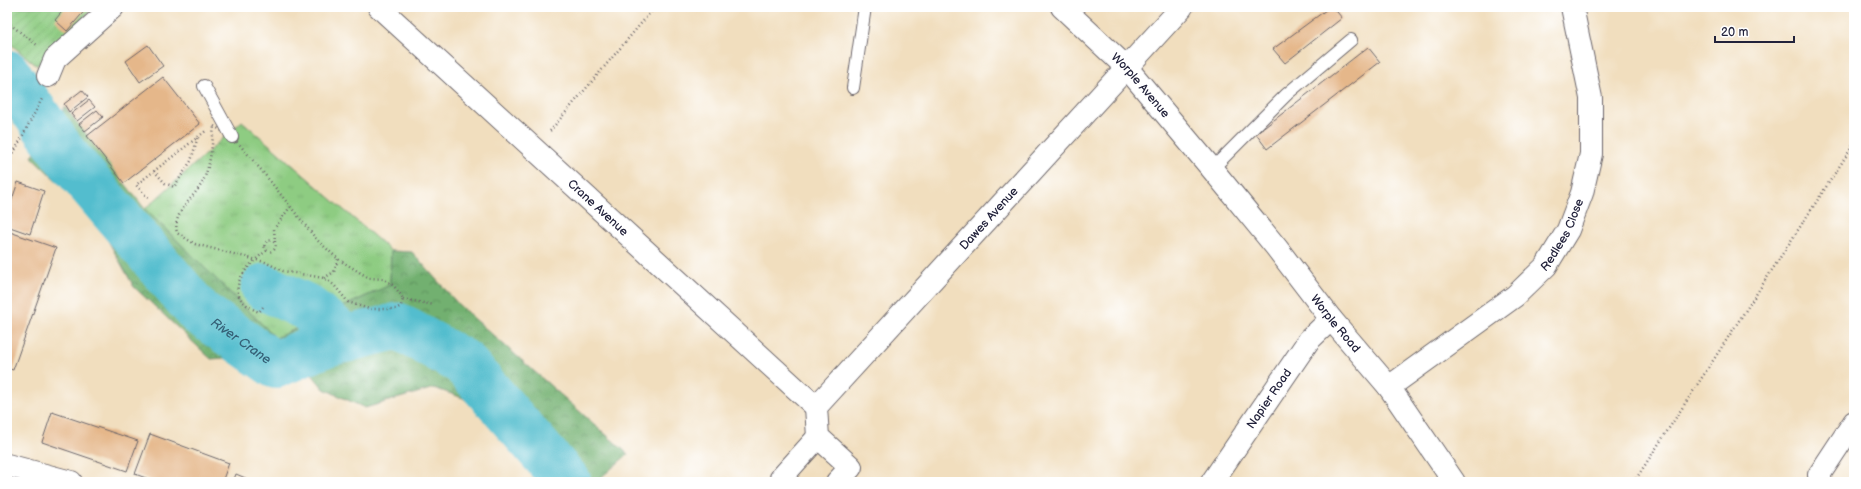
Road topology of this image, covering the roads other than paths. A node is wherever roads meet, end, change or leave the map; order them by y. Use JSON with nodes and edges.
{"nodes":[{"id":1,"x":113,"y":7,"type":"edge"},
{"id":2,"x":380,"y":7,"type":"edge"},
{"id":3,"x":865,"y":7,"type":"edge"},
{"id":4,"x":1062,"y":7,"type":"edge"},
{"id":5,"x":1182,"y":7,"type":"edge"},
{"id":6,"x":1572,"y":7,"type":"edge"},
{"id":7,"x":1351,"y":40,"type":"dead end"},
{"id":8,"x":1127,"y":68,"type":"junction"},
{"id":9,"x":49,"y":76,"type":"road end"},
{"id":10,"x":204,"y":86,"type":"dead end"},
{"id":11,"x":853,"y":88,"type":"dead end"},
{"id":12,"x":232,"y":137,"type":"road end"},
{"id":13,"x":1212,"y":169,"type":"junction"},
{"id":14,"x":1331,"y":319,"type":"junction"},
{"id":15,"x":1388,"y":388,"type":"junction"},
{"id":16,"x":816,"y":408,"type":"junction"},
{"id":17,"x":1854,"y":422,"type":"edge"},
{"id":18,"x":818,"y":437,"type":"junction"},
{"id":19,"x":7,"y":465,"type":"edge"},
{"id":20,"x":71,"y":482,"type":"edge"},
{"id":21,"x":785,"y":482,"type":"edge"},
{"id":22,"x":837,"y":482,"type":"edge"},
{"id":23,"x":1212,"y":482,"type":"edge"},
{"id":24,"x":1454,"y":482,"type":"edge"},
{"id":25,"x":1821,"y":482,"type":"edge"}],
"edges":[{"from":1,"to":9,"type":"street"},
{"from":2,"to":16,"type":"street","name":"Crane Avenue"},
{"from":3,"to":11,"type":"lane"},
{"from":4,"to":8,"type":"street","name":"Worple Avenue"},
{"from":5,"to":8,"type":"street","name":"Dawes Avenue"},
{"from":6,"to":15,"type":"street","name":"Redlees Close"},
{"from":7,"to":13,"type":"lane"},
{"from":8,"to":13,"type":"street","name":"Worple Avenue"},
{"from":8,"to":16,"type":"street","name":"Dawes Avenue"},
{"from":10,"to":12,"type":"lane"},
{"from":13,"to":14,"type":"street","name":"Worple Road"},
{"from":14,"to":15,"type":"street","name":"Worple Road"},
{"from":14,"to":23,"type":"street","name":"Napier Road"},
{"from":15,"to":24,"type":"street","name":"Worple Road"},
{"from":16,"to":18,"type":"street"},
{"from":17,"to":25,"type":"street"},
{"from":18,"to":21,"type":"street"},
{"from":18,"to":22,"type":"street"},
{"from":19,"to":20,"type":"street"}]}
